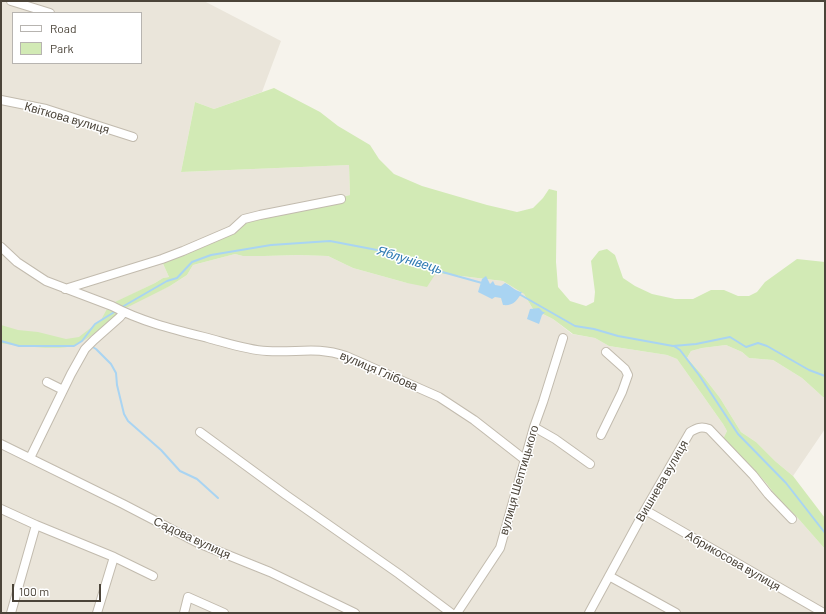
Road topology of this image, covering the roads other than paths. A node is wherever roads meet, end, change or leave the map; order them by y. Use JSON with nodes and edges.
{"nodes":[{"id":1,"x":11,"y":1,"type":"edge"},
{"id":2,"x":47,"y":12,"type":"edge"},
{"id":3,"x":1,"y":100,"type":"edge"},
{"id":4,"x":133,"y":137,"type":"dead end"},
{"id":5,"x":341,"y":198,"type":"dead end"},
{"id":6,"x":1,"y":247,"type":"edge"},
{"id":7,"x":65,"y":289,"type":"junction"},
{"id":8,"x":123,"y":311,"type":"junction"},
{"id":9,"x":563,"y":338,"type":"dead end"},
{"id":10,"x":606,"y":352,"type":"dead end"},
{"id":11,"x":47,"y":382,"type":"dead end"},
{"id":12,"x":63,"y":390,"type":"junction"},
{"id":13,"x":534,"y":427,"type":"junction"},
{"id":14,"x":200,"y":432,"type":"dead end"},
{"id":15,"x":601,"y":435,"type":"dead end"},
{"id":16,"x":1,"y":444,"type":"edge"},
{"id":17,"x":30,"y":458,"type":"junction"},
{"id":18,"x":524,"y":459,"type":"junction"},
{"id":19,"x":590,"y":464,"type":"dead end"},
{"id":20,"x":1,"y":509,"type":"edge"},
{"id":21,"x":644,"y":510,"type":"junction"},
{"id":22,"x":792,"y":519,"type":"dead end"},
{"id":23,"x":36,"y":525,"type":"junction"},
{"id":24,"x":114,"y":557,"type":"junction"},
{"id":25,"x":153,"y":576,"type":"dead end"},
{"id":26,"x":609,"y":576,"type":"junction"},
{"id":27,"x":823,"y":611,"type":"edge"},
{"id":28,"x":11,"y":613,"type":"edge"},
{"id":29,"x":97,"y":613,"type":"edge"},
{"id":30,"x":184,"y":613,"type":"edge"},
{"id":31,"x":224,"y":613,"type":"edge"},
{"id":32,"x":355,"y":613,"type":"edge"},
{"id":33,"x":451,"y":613,"type":"edge"},
{"id":34,"x":457,"y":613,"type":"edge"},
{"id":35,"x":589,"y":613,"type":"edge"},
{"id":36,"x":676,"y":613,"type":"edge"}],
"edges":[{"from":1,"to":2,"type":"street"},
{"from":3,"to":4,"type":"street","name":"Квіткова вулиця"},
{"from":5,"to":7,"type":"street"},
{"from":6,"to":7,"type":"street"},
{"from":7,"to":8,"type":"street","name":"вулиця Глібова"},
{"from":8,"to":12,"type":"street"},
{"from":8,"to":18,"type":"street","name":"вулиця Глібова"},
{"from":9,"to":13,"type":"street","name":"вулиця Шептицького"},
{"from":10,"to":15,"type":"street"},
{"from":11,"to":12,"type":"street"},
{"from":12,"to":17,"type":"street"},
{"from":13,"to":18,"type":"street","name":"вулиця Шептицького"},
{"from":13,"to":19,"type":"street"},
{"from":14,"to":33,"type":"street"},
{"from":16,"to":17,"type":"street","name":"Садова вулиця"},
{"from":17,"to":32,"type":"street","name":"Садова вулиця"},
{"from":18,"to":34,"type":"street","name":"вулиця Шептицького"},
{"from":20,"to":23,"type":"street"},
{"from":21,"to":22,"type":"street","name":"Вишнева вулиця"},
{"from":21,"to":26,"type":"street","name":"Вишнева вулиця"},
{"from":21,"to":27,"type":"street","name":"Абрикосова вулиця"},
{"from":23,"to":24,"type":"street"},
{"from":23,"to":28,"type":"street"},
{"from":24,"to":25,"type":"street"},
{"from":24,"to":29,"type":"street"},
{"from":26,"to":35,"type":"street","name":"Вишнева вулиця"},
{"from":26,"to":36,"type":"street"},
{"from":30,"to":31,"type":"street"}]}
